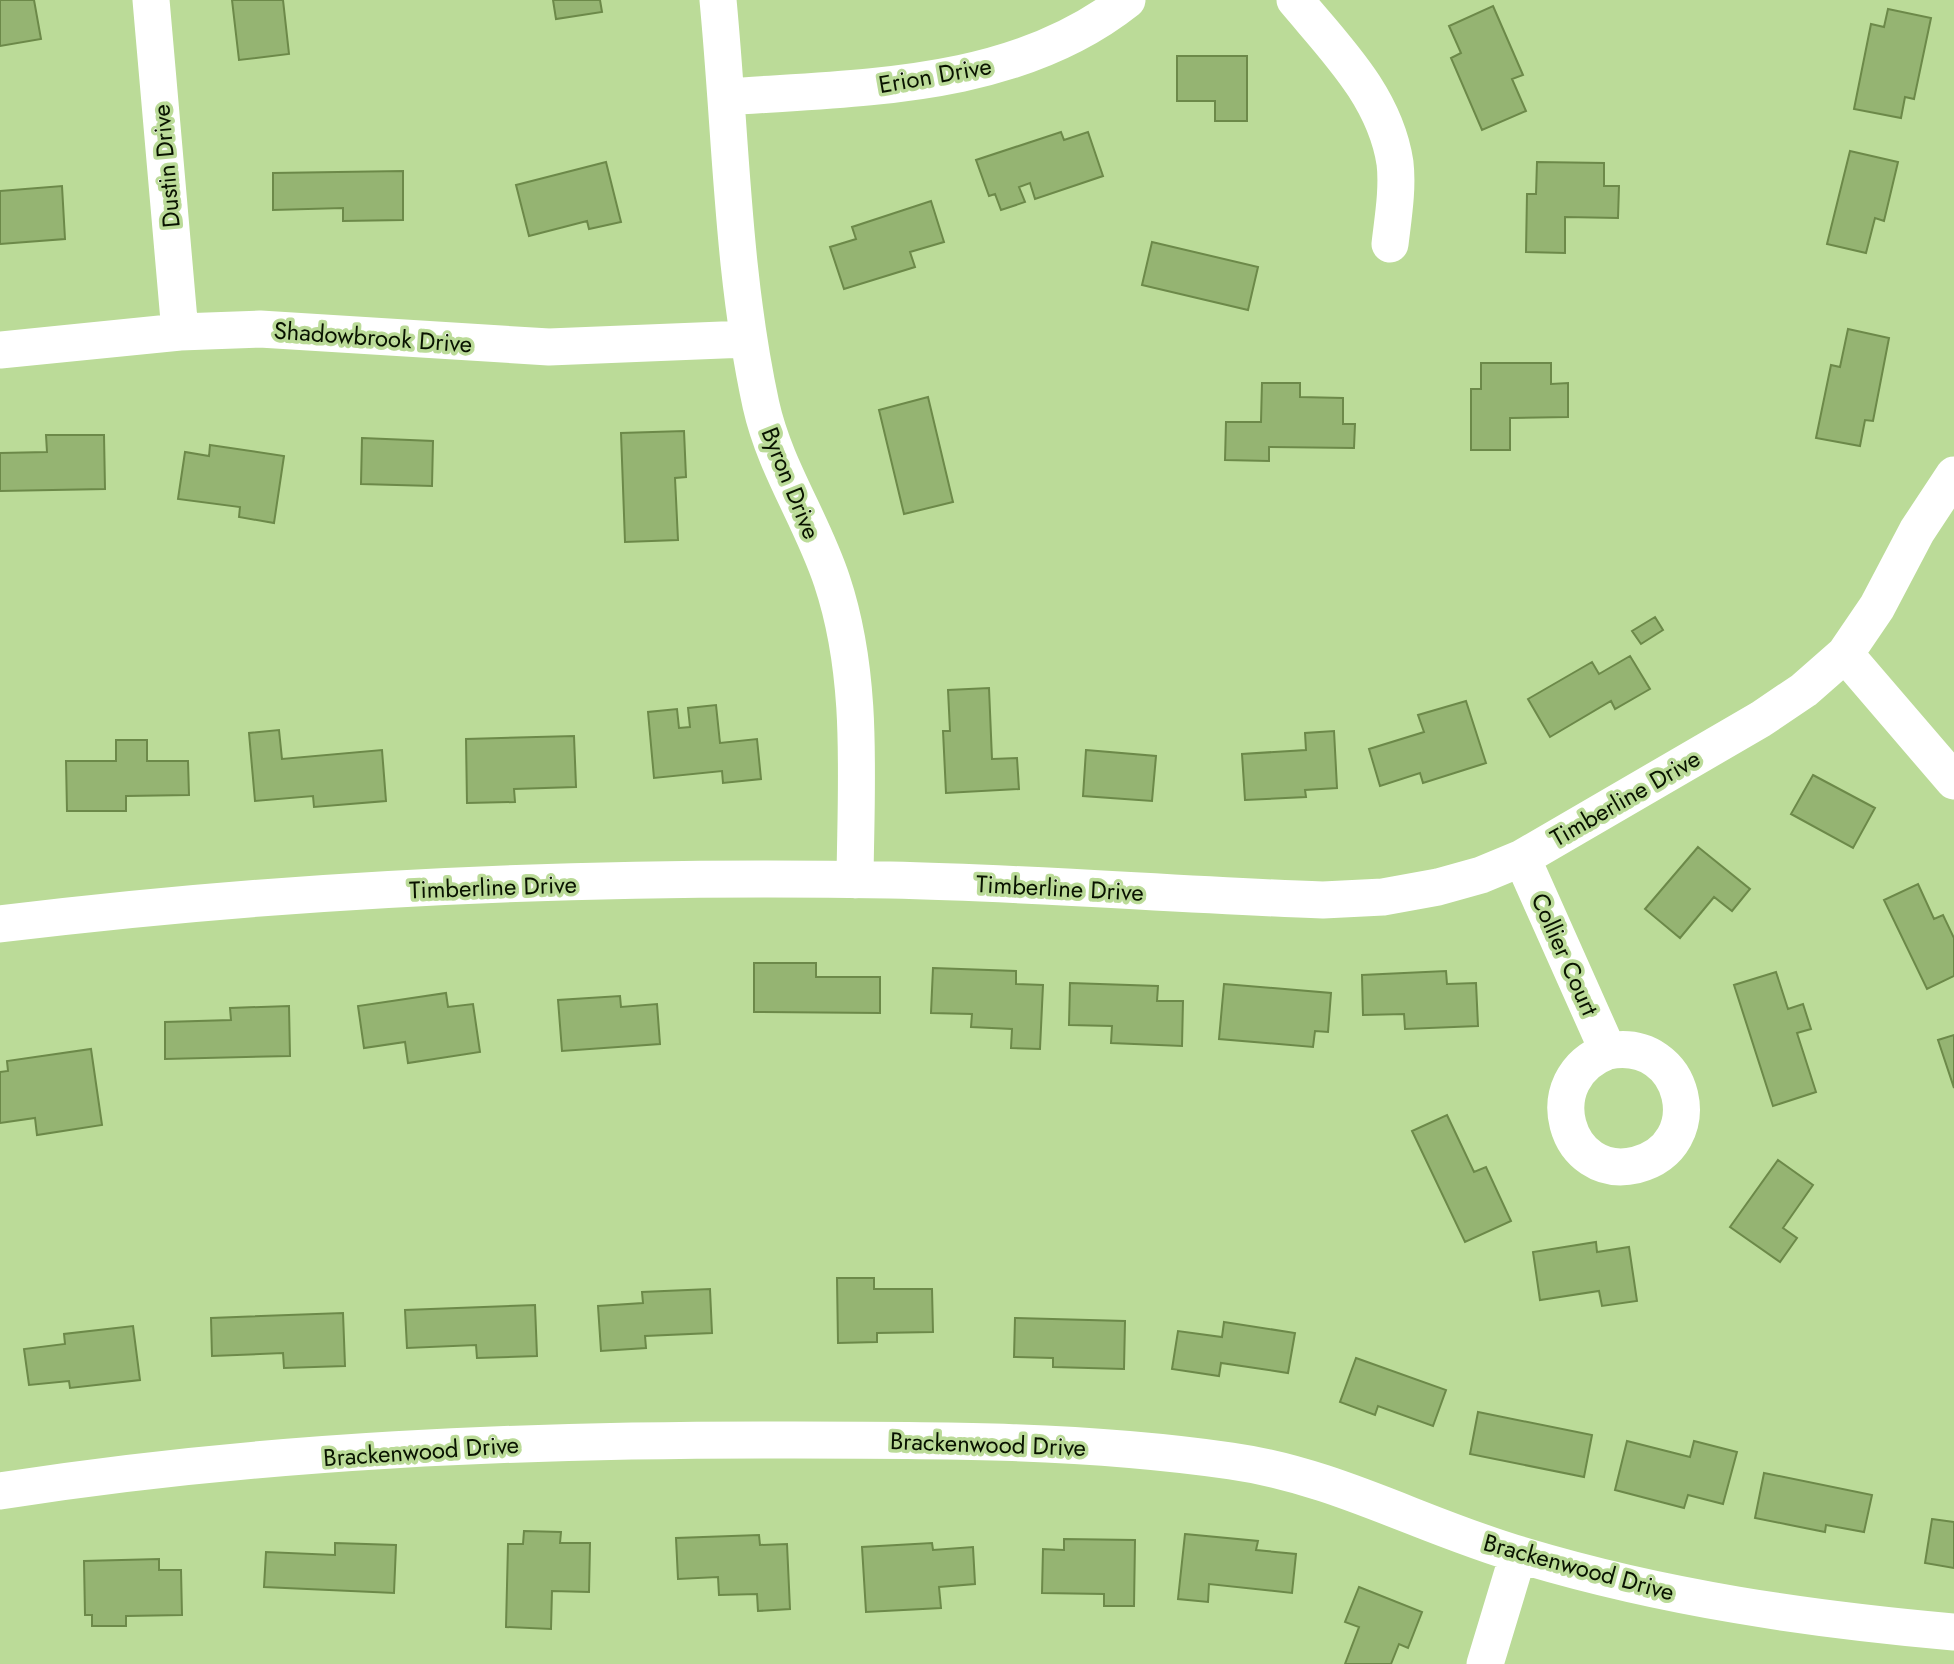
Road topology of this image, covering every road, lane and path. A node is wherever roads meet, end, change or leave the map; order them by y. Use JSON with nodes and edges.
{"nodes":[{"id":1,"x":151,"y":0,"type":"edge"},
{"id":2,"x":718,"y":0,"type":"edge"},
{"id":3,"x":1127,"y":0,"type":"edge"},
{"id":4,"x":1295,"y":0,"type":"edge"},
{"id":5,"x":727,"y":97,"type":"junction"},
{"id":6,"x":1391,"y":244,"type":"dead end"},
{"id":7,"x":180,"y":332,"type":"junction"},
{"id":8,"x":747,"y":339,"type":"junction"},
{"id":9,"x":0,"y":349,"type":"edge"},
{"id":10,"x":1954,"y":475,"type":"edge"},
{"id":11,"x":1845,"y":654,"type":"junction"},
{"id":12,"x":1954,"y":781,"type":"edge"},
{"id":13,"x":1522,"y":858,"type":"junction"},
{"id":14,"x":855,"y":880,"type":"junction"},
{"id":15,"x":0,"y":924,"type":"edge"},
{"id":16,"x":1608,"y":1051,"type":"dead end"},
{"id":17,"x":0,"y":1491,"type":"edge"},
{"id":18,"x":1518,"y":1555,"type":"junction"},
{"id":19,"x":1954,"y":1632,"type":"edge"},
{"id":20,"x":1485,"y":1664,"type":"edge"}],
"edges":[{"from":1,"to":7,"type":"street","name":"Dustin Drive"},
{"from":2,"to":5,"type":"street","name":"Byron Drive"},
{"from":3,"to":5,"type":"street","name":"Erion Drive"},
{"from":4,"to":6,"type":"street"},
{"from":5,"to":8,"type":"street","name":"Byron Drive"},
{"from":7,"to":8,"type":"street","name":"Shadowbrook Drive"},
{"from":7,"to":9,"type":"street","name":"Shadowbrook Drive"},
{"from":8,"to":14,"type":"street","name":"Byron Drive"},
{"from":10,"to":11,"type":"street","name":"Timberline Drive"},
{"from":11,"to":12,"type":"street"},
{"from":11,"to":13,"type":"street","name":"Timberline Drive"},
{"from":13,"to":14,"type":"street","name":"Timberline Drive"},
{"from":13,"to":16,"type":"street","name":"Collier Court"},
{"from":14,"to":15,"type":"street","name":"Timberline Drive"},
{"from":17,"to":18,"type":"street","name":"Brackenwood Drive"},
{"from":18,"to":19,"type":"street","name":"Brackenwood Drive"},
{"from":18,"to":20,"type":"street"}]}
